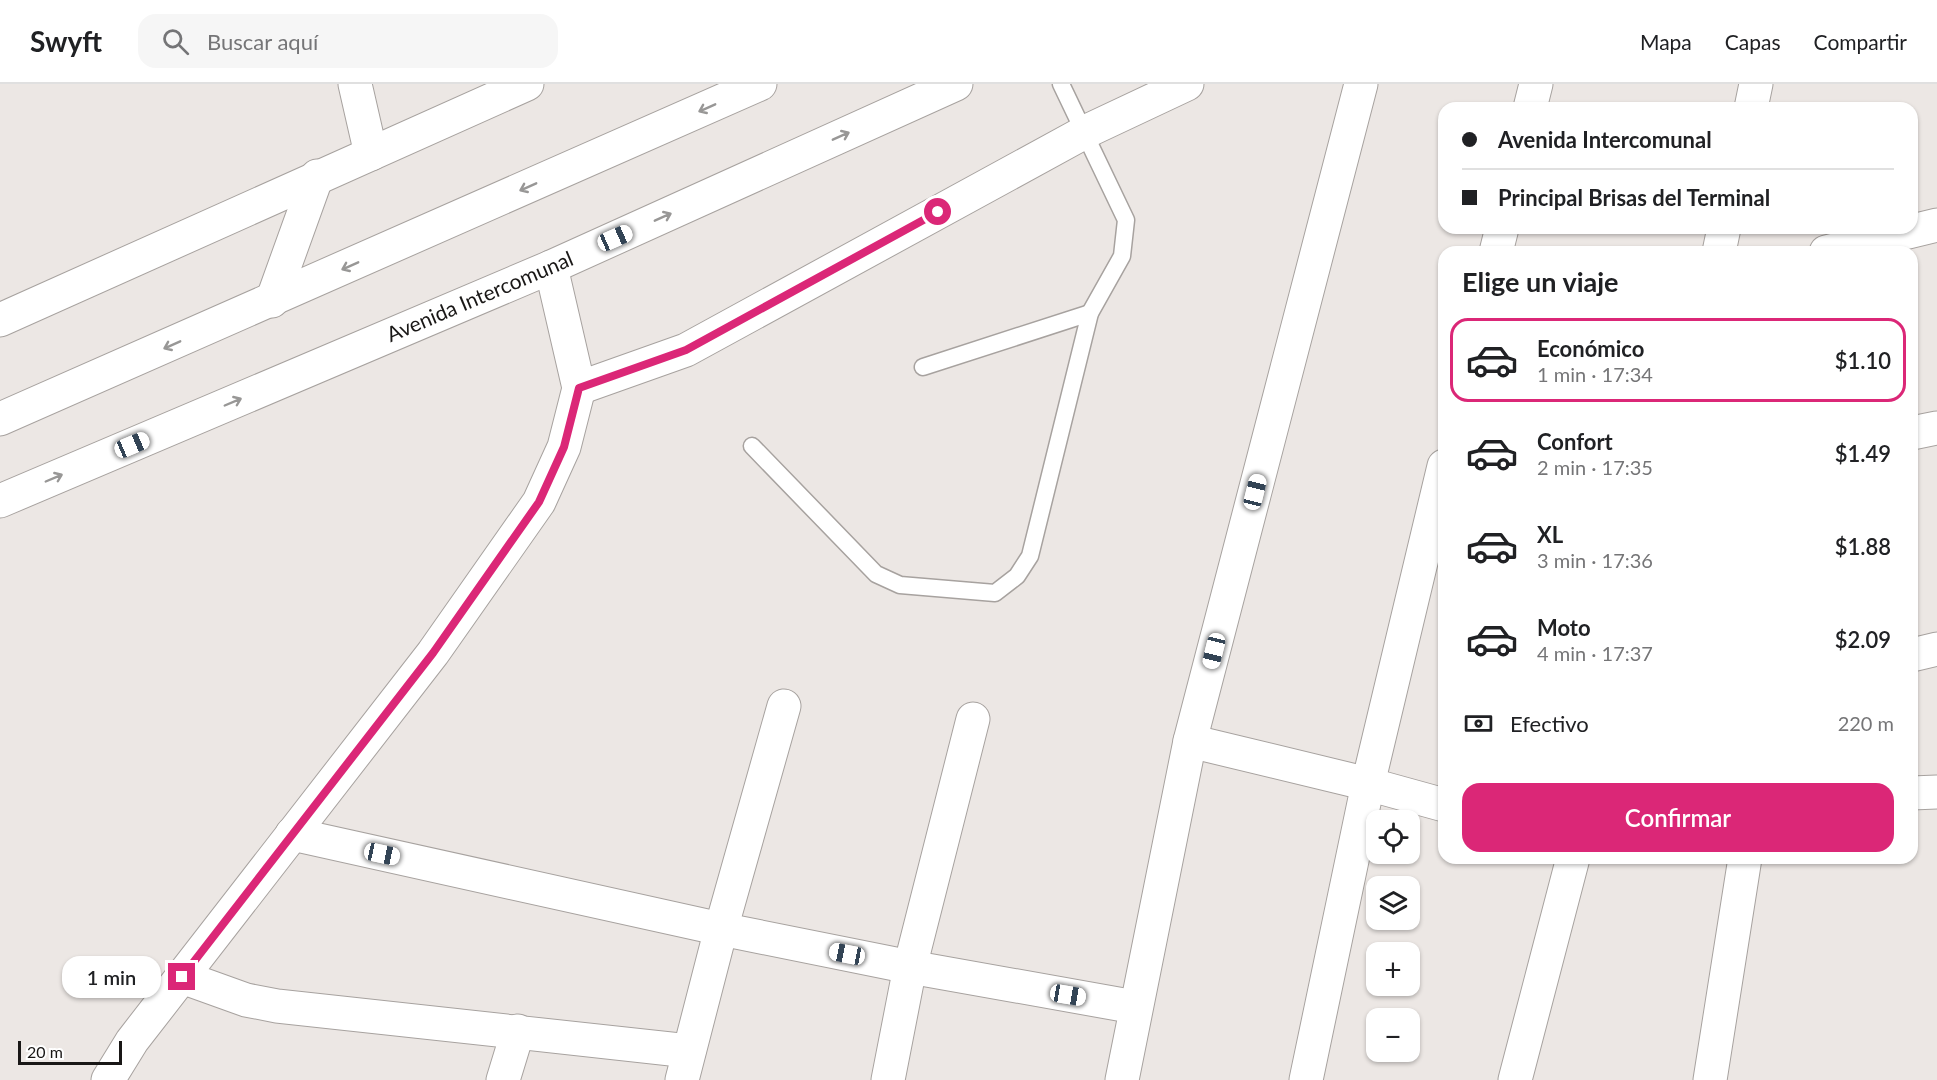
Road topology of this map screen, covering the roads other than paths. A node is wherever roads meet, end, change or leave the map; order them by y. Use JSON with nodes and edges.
{"nodes":[{"id":1,"x":355,"y":84,"type":"edge"},
{"id":2,"x":527,"y":84,"type":"edge"},
{"id":3,"x":760,"y":84,"type":"edge"},
{"id":4,"x":956,"y":84,"type":"edge"},
{"id":5,"x":1061,"y":84,"type":"edge"},
{"id":6,"x":1187,"y":84,"type":"edge"},
{"id":7,"x":1361,"y":84,"type":"edge"},
{"id":8,"x":1536,"y":84,"type":"edge"},
{"id":9,"x":1756,"y":84,"type":"edge"},
{"id":10,"x":1532,"y":102,"type":"edge"},
{"id":11,"x":1752,"y":102,"type":"edge"},
{"id":12,"x":1085,"y":132,"type":"junction"},
{"id":13,"x":371,"y":154,"type":"junction"},
{"id":14,"x":317,"y":176,"type":"junction"},
{"id":15,"x":1937,"y":225,"type":"edge"},
{"id":16,"x":1918,"y":230,"type":"edge"},
{"id":17,"x":1900,"y":234,"type":"edge"},
{"id":18,"x":1851,"y":246,"type":"edge"},
{"id":19,"x":551,"y":267,"type":"junction"},
{"id":20,"x":272,"y":300,"type":"junction"},
{"id":21,"x":1090,"y":313,"type":"junction"},
{"id":22,"x":0,"y":320,"type":"edge"},
{"id":23,"x":923,"y":367,"type":"dead end"},
{"id":24,"x":579,"y":388,"type":"junction"},
{"id":25,"x":0,"y":419,"type":"edge"},
{"id":26,"x":1937,"y":428,"type":"edge"},
{"id":27,"x":1918,"y":432,"type":"edge"},
{"id":28,"x":752,"y":446,"type":"dead end"},
{"id":29,"x":1438,"y":491,"type":"edge"},
{"id":30,"x":0,"y":501,"type":"edge"},
{"id":31,"x":1937,"y":649,"type":"edge"},
{"id":32,"x":1918,"y":654,"type":"edge"},
{"id":33,"x":784,"y":706,"type":"dead end"},
{"id":34,"x":973,"y":719,"type":"dead end"},
{"id":35,"x":1190,"y":741,"type":"junction"},
{"id":36,"x":1368,"y":784,"type":"junction"},
{"id":37,"x":1937,"y":792,"type":"edge"},
{"id":38,"x":1918,"y":793,"type":"edge"},
{"id":39,"x":1438,"y":803,"type":"edge"},
{"id":40,"x":292,"y":834,"type":"junction"},
{"id":41,"x":1571,"y":864,"type":"edge"},
{"id":42,"x":1744,"y":864,"type":"edge"},
{"id":43,"x":721,"y":929,"type":"junction"},
{"id":44,"x":910,"y":967,"type":"junction"},
{"id":45,"x":182,"y":977,"type":"junction"},
{"id":46,"x":1135,"y":1007,"type":"junction"},
{"id":47,"x":518,"y":1031,"type":"junction"},
{"id":48,"x":686,"y":1066,"type":"edge"},
{"id":49,"x":108,"y":1080,"type":"edge"},
{"id":50,"x":503,"y":1080,"type":"edge"},
{"id":51,"x":888,"y":1080,"type":"edge"},
{"id":52,"x":1122,"y":1080,"type":"edge"},
{"id":53,"x":1306,"y":1080,"type":"edge"},
{"id":54,"x":1515,"y":1080,"type":"edge"},
{"id":55,"x":1710,"y":1080,"type":"edge"}],
"edges":[{"from":1,"to":13,"type":"street"},
{"from":2,"to":13,"type":"street"},
{"from":3,"to":20,"type":"street","one_way":true},
{"from":19,"to":4,"type":"street","name":"Avenida Intercomunal","one_way":true},
{"from":5,"to":12,"type":"lane"},
{"from":6,"to":12,"type":"street"},
{"from":7,"to":35,"type":"street"},
{"from":8,"to":10,"type":"street"},
{"from":9,"to":11,"type":"street"},
{"from":12,"to":21,"type":"lane"},
{"from":12,"to":24,"type":"street"},
{"from":13,"to":14,"type":"street"},
{"from":14,"to":20,"type":"street"},
{"from":14,"to":22,"type":"street"},
{"from":15,"to":16,"type":"street"},
{"from":17,"to":18,"type":"street"},
{"from":19,"to":24,"type":"street"},
{"from":30,"to":19,"type":"street","name":"Avenida Intercomunal","one_way":true},
{"from":20,"to":25,"type":"street","one_way":true},
{"from":21,"to":23,"type":"lane"},
{"from":21,"to":28,"type":"lane"},
{"from":24,"to":40,"type":"street"},
{"from":26,"to":27,"type":"street"},
{"from":29,"to":36,"type":"street"},
{"from":31,"to":32,"type":"street"},
{"from":33,"to":43,"type":"street"},
{"from":34,"to":44,"type":"street"},
{"from":35,"to":36,"type":"street"},
{"from":35,"to":46,"type":"street"},
{"from":36,"to":39,"type":"street"},
{"from":36,"to":53,"type":"street"},
{"from":37,"to":38,"type":"street"},
{"from":40,"to":43,"type":"street"},
{"from":40,"to":45,"type":"street"},
{"from":41,"to":54,"type":"street"},
{"from":42,"to":55,"type":"street"},
{"from":43,"to":44,"type":"street"},
{"from":43,"to":48,"type":"street"},
{"from":44,"to":46,"type":"street"},
{"from":44,"to":51,"type":"street"},
{"from":45,"to":47,"type":"street"},
{"from":45,"to":49,"type":"street"},
{"from":46,"to":52,"type":"street"},
{"from":47,"to":48,"type":"street"},
{"from":47,"to":50,"type":"street"}]}
